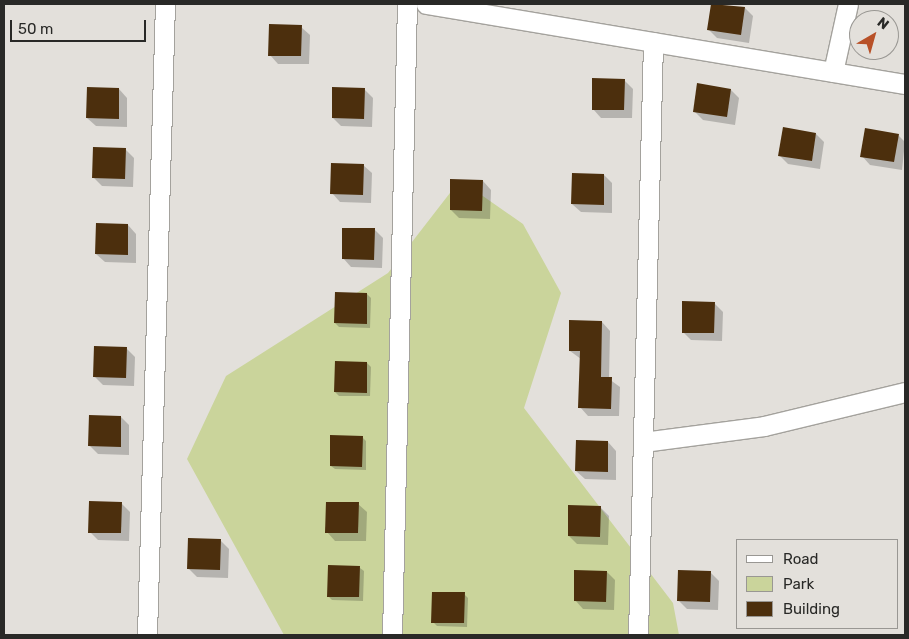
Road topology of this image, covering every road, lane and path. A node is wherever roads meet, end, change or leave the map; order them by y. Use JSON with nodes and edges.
{"nodes":[{"id":1,"x":165,"y":4,"type":"edge"},
{"id":2,"x":407,"y":4,"type":"edge"},
{"id":3,"x":426,"y":4,"type":"edge"},
{"id":4,"x":848,"y":4,"type":"edge"},
{"id":5,"x":653,"y":42,"type":"junction"},
{"id":6,"x":833,"y":72,"type":"junction"},
{"id":7,"x":905,"y":84,"type":"edge"},
{"id":8,"x":905,"y":392,"type":"edge"},
{"id":9,"x":643,"y":442,"type":"junction"},
{"id":10,"x":147,"y":635,"type":"edge"},
{"id":11,"x":392,"y":635,"type":"edge"},
{"id":12,"x":638,"y":635,"type":"edge"}],
"edges":[{"from":1,"to":10,"type":"street"},
{"from":2,"to":11,"type":"street"},
{"from":3,"to":5,"type":"street"},
{"from":4,"to":6,"type":"street"},
{"from":5,"to":6,"type":"street"},
{"from":5,"to":9,"type":"street"},
{"from":6,"to":7,"type":"street"},
{"from":8,"to":9,"type":"street"},
{"from":9,"to":12,"type":"street"}]}
